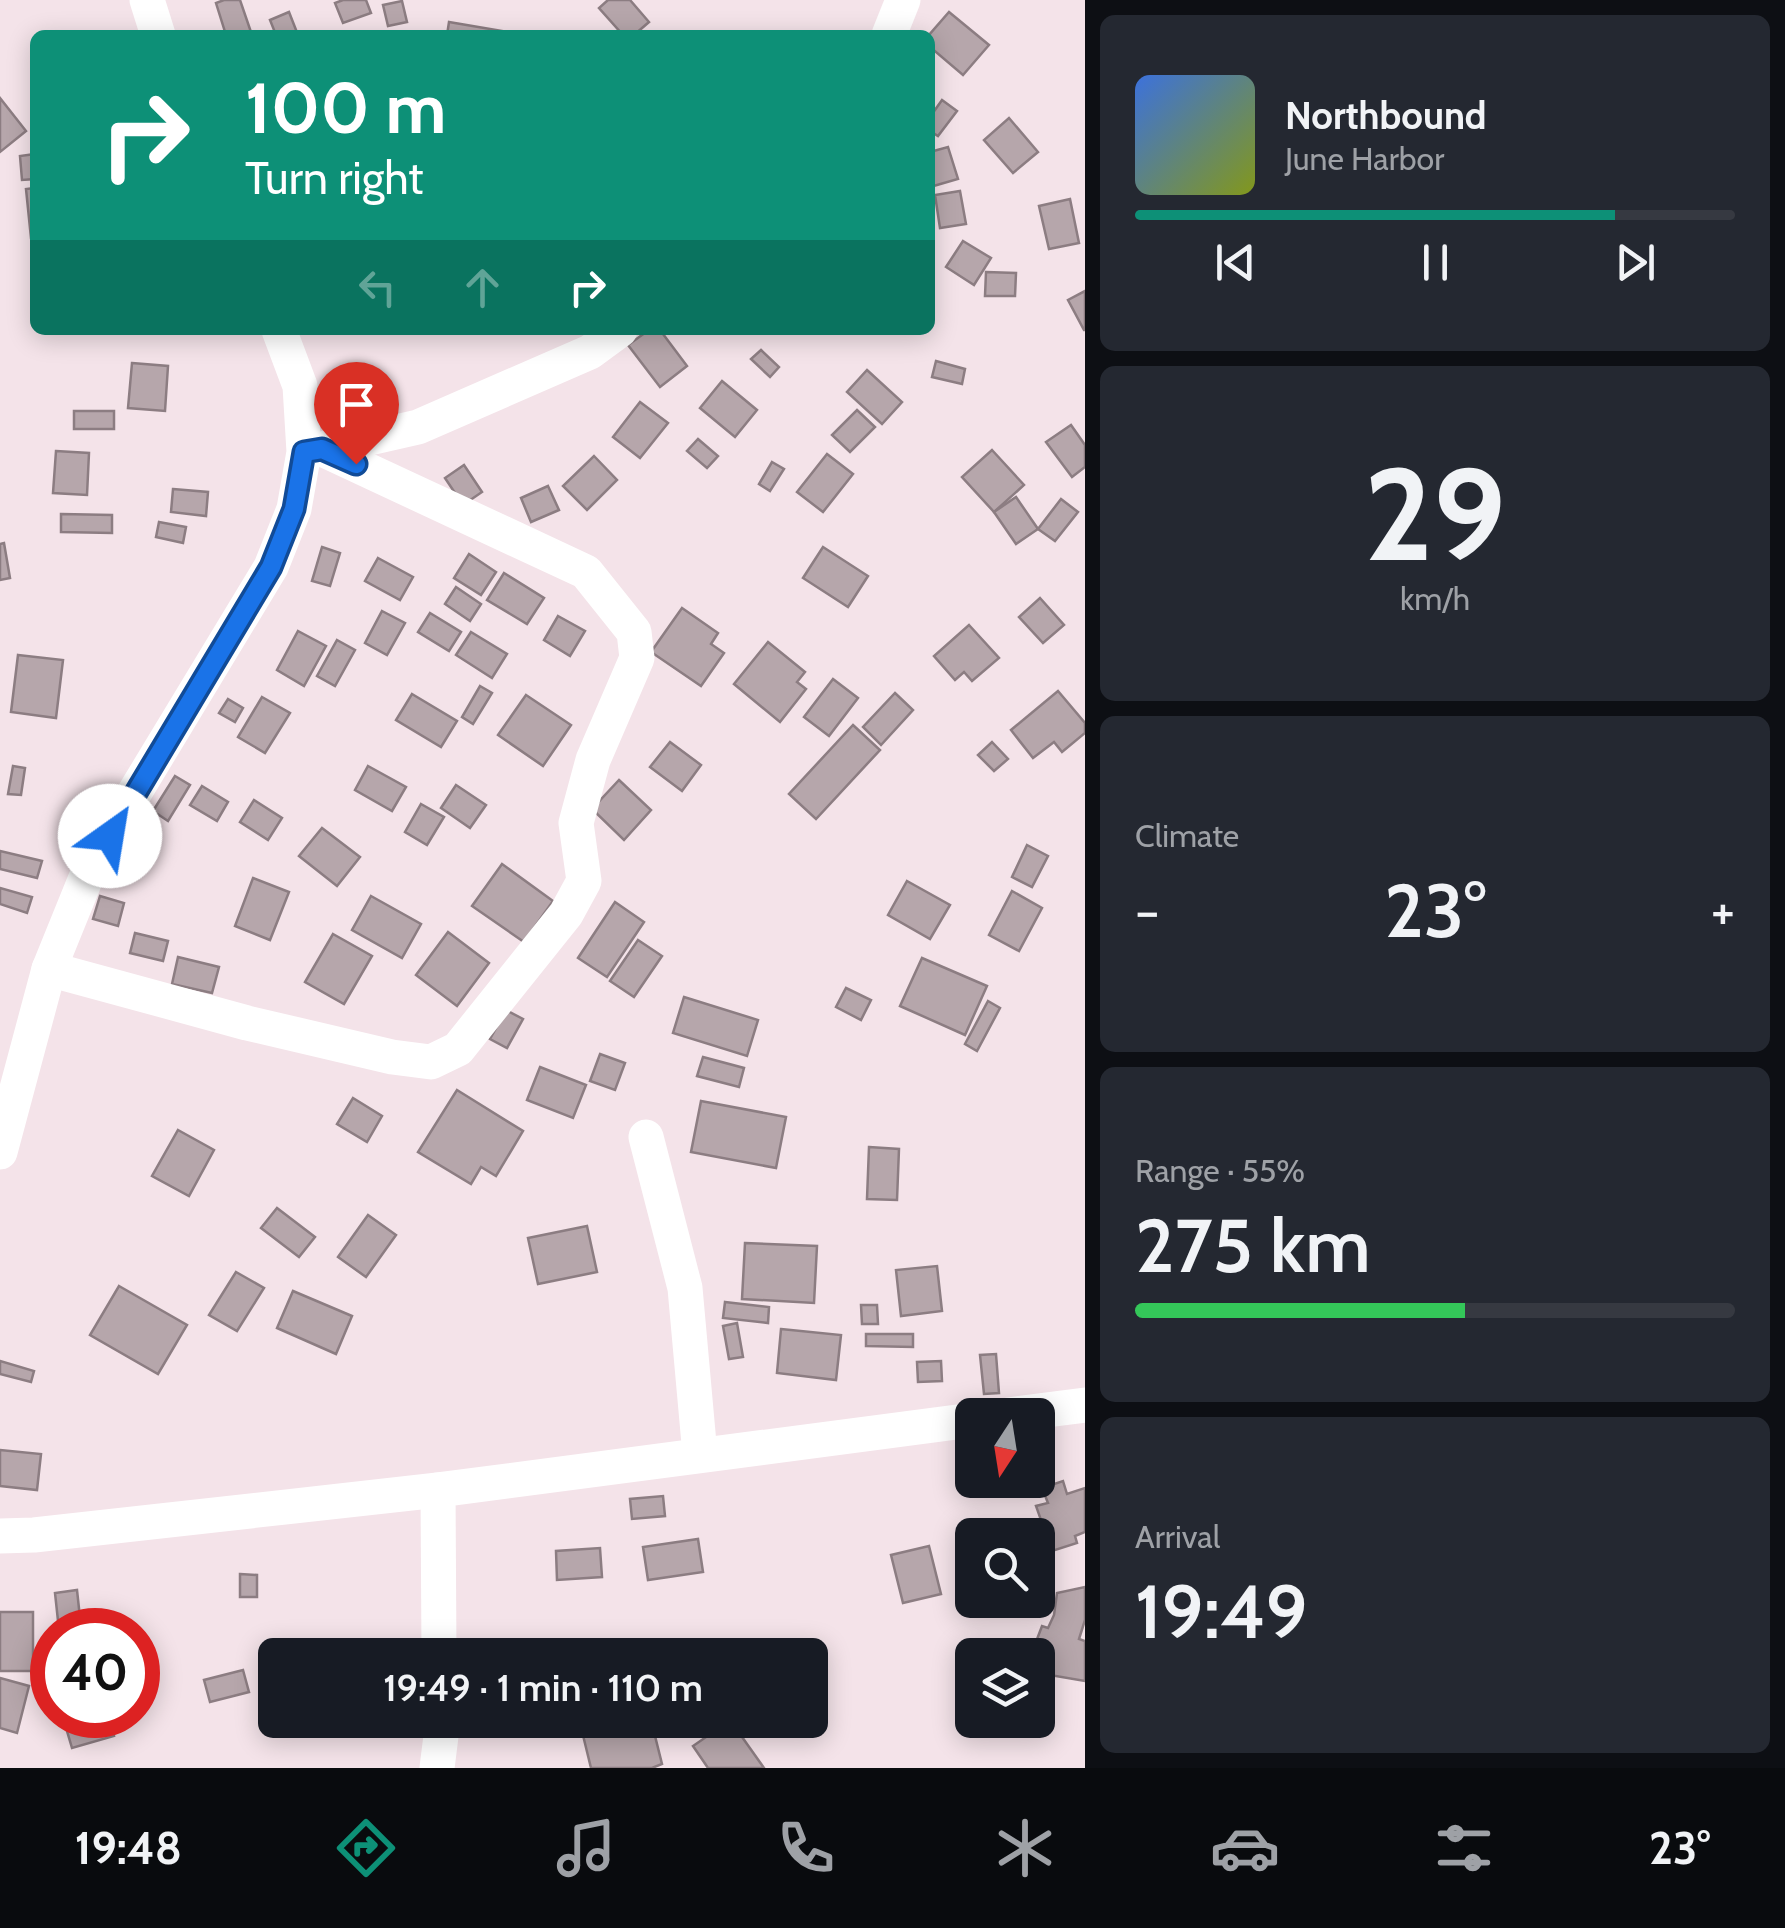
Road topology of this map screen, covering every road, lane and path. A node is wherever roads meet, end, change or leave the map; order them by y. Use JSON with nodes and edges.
{"nodes":[{"id":1,"x":147,"y":0,"type":"edge"},
{"id":2,"x":903,"y":0,"type":"edge"},
{"id":3,"x":156,"y":30,"type":"edge"},
{"id":4,"x":892,"y":30,"type":"edge"},
{"id":5,"x":281,"y":335,"type":"edge"},
{"id":6,"x":613,"y":335,"type":"edge"},
{"id":7,"x":313,"y":450,"type":"junction"},
{"id":8,"x":50,"y":969,"type":"junction"},
{"id":9,"x":646,"y":1137,"type":"dead end"},
{"id":10,"x":0,"y":1152,"type":"edge"},
{"id":11,"x":1085,"y":1405,"type":"edge"},
{"id":12,"x":1055,"y":1409,"type":"edge"},
{"id":13,"x":955,"y":1422,"type":"edge"},
{"id":14,"x":700,"y":1455,"type":"junction"},
{"id":15,"x":438,"y":1490,"type":"junction"},
{"id":16,"x":0,"y":1536,"type":"edge"},
{"id":17,"x":439,"y":1638,"type":"edge"},
{"id":18,"x":440,"y":1738,"type":"edge"},
{"id":19,"x":436,"y":1768,"type":"edge"}],
"edges":[{"from":1,"to":3,"type":"street"},
{"from":2,"to":4,"type":"street"},
{"from":5,"to":7,"type":"street"},
{"from":6,"to":7,"type":"street"},
{"from":7,"to":8,"type":"street"},
{"from":7,"to":8,"type":"street"},
{"from":8,"to":10,"type":"street"},
{"from":9,"to":14,"type":"street"},
{"from":11,"to":12,"type":"street"},
{"from":13,"to":14,"type":"street"},
{"from":14,"to":15,"type":"street"},
{"from":15,"to":16,"type":"street"},
{"from":15,"to":17,"type":"street"},
{"from":18,"to":19,"type":"street"}]}
